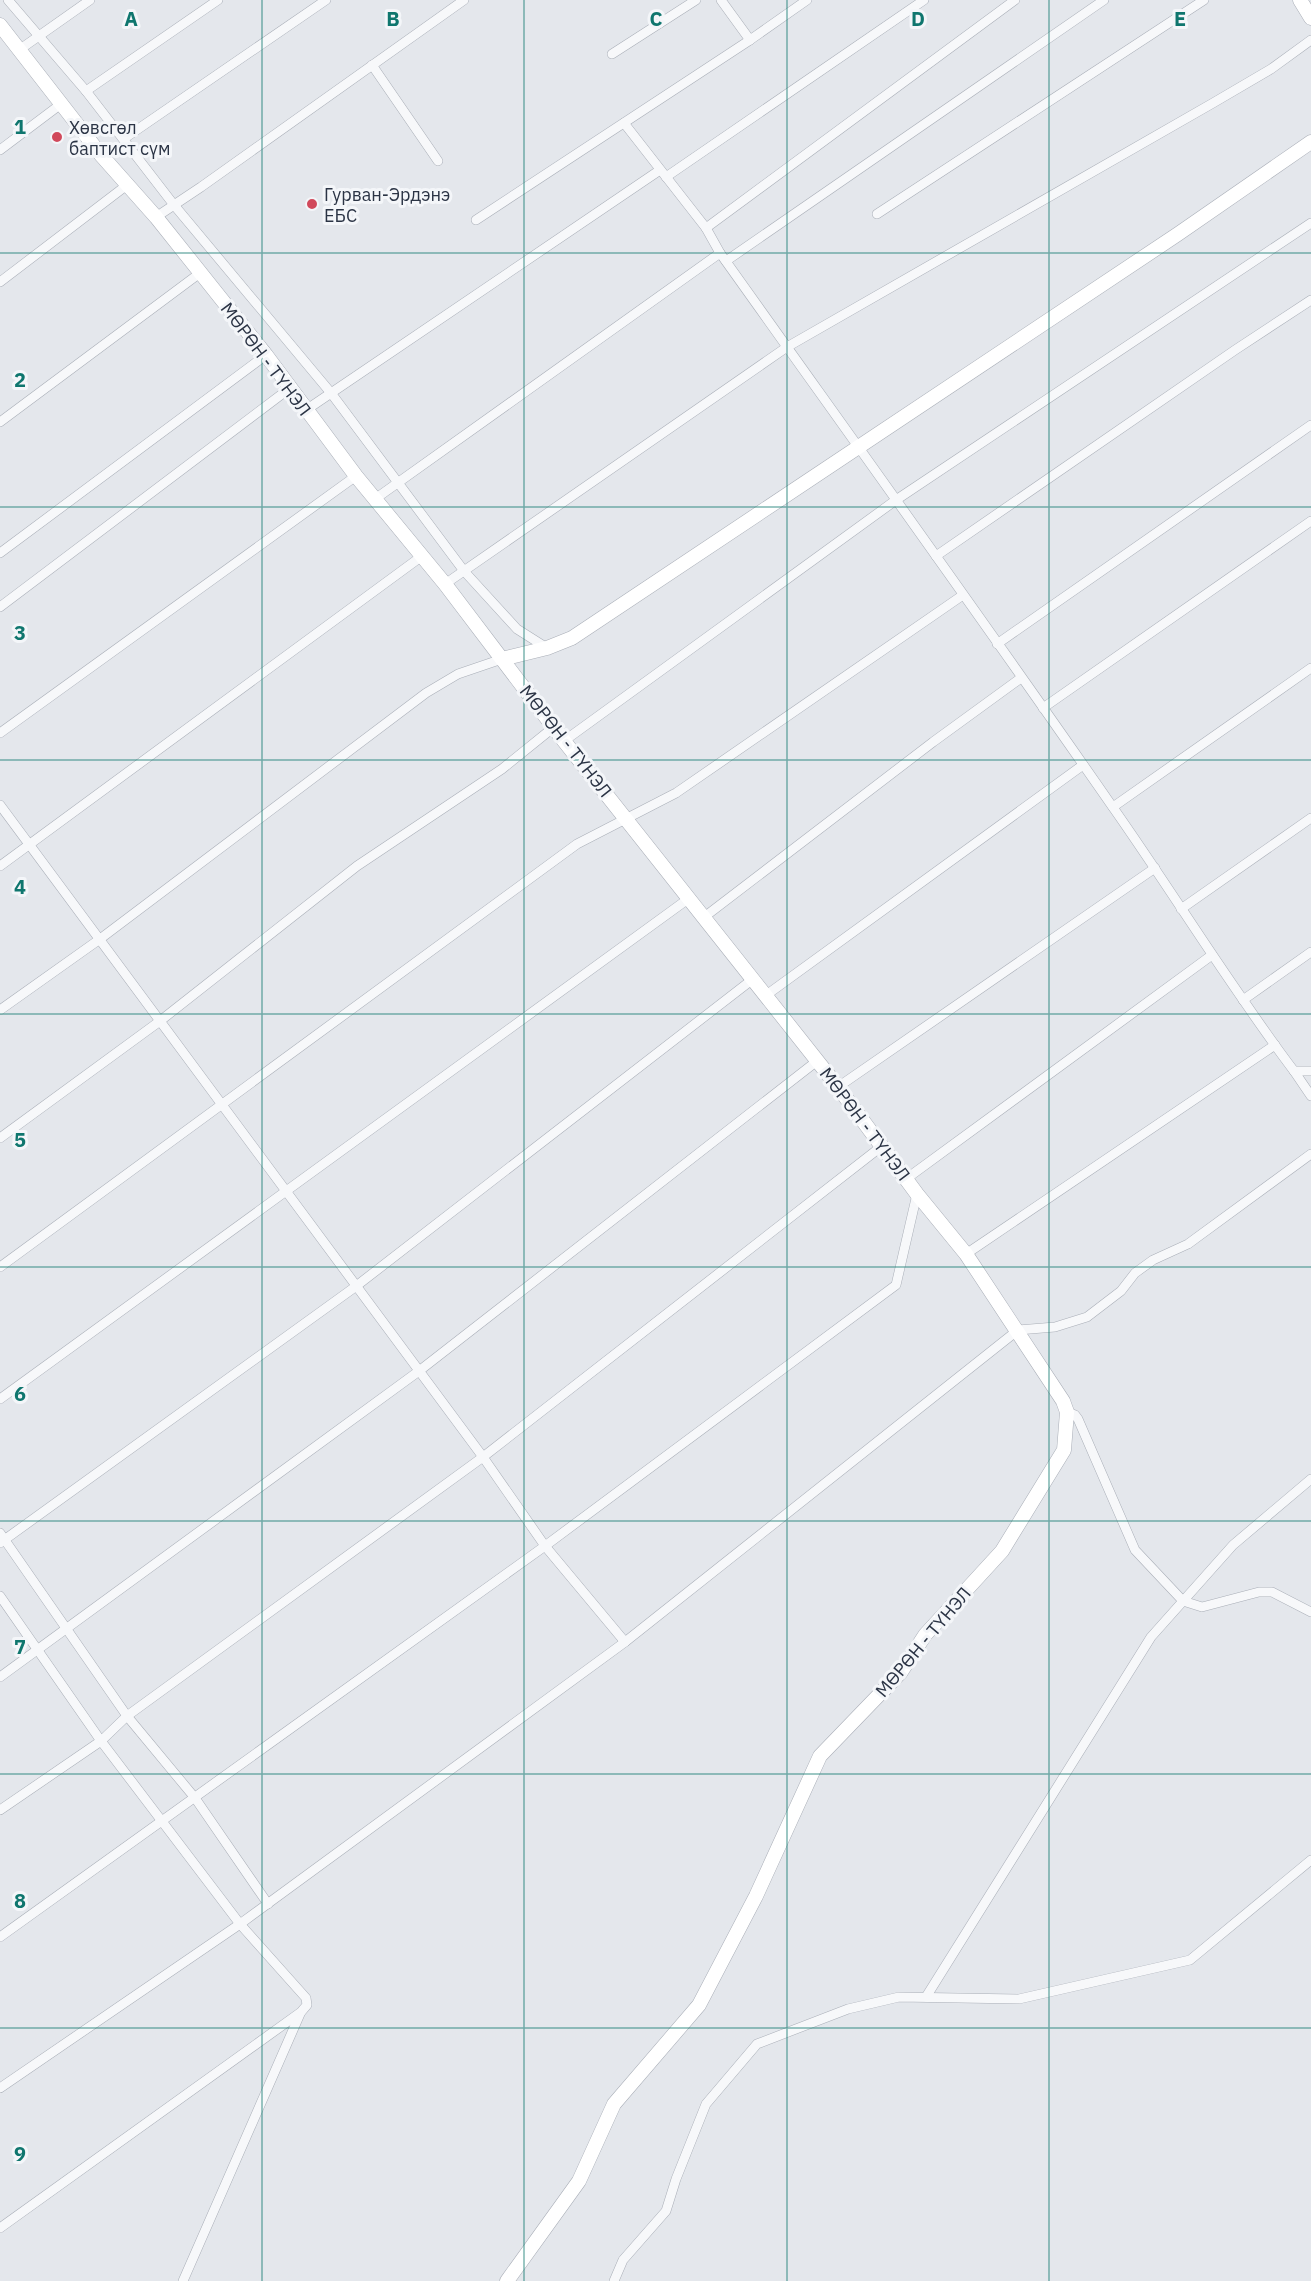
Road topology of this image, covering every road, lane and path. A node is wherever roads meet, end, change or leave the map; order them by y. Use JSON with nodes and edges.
{"nodes":[{"id":1,"x":8,"y":0,"type":"edge"},
{"id":2,"x":90,"y":0,"type":"edge"},
{"id":3,"x":218,"y":0,"type":"edge"},
{"id":4,"x":326,"y":0,"type":"edge"},
{"id":5,"x":464,"y":0,"type":"edge"},
{"id":6,"x":696,"y":0,"type":"edge"},
{"id":7,"x":721,"y":0,"type":"edge"},
{"id":8,"x":807,"y":0,"type":"edge"},
{"id":9,"x":924,"y":0,"type":"edge"},
{"id":10,"x":1015,"y":0,"type":"edge"},
{"id":11,"x":1104,"y":0,"type":"edge"},
{"id":12,"x":1204,"y":0,"type":"edge"},
{"id":13,"x":1300,"y":0,"type":"edge"},
{"id":14,"x":1311,"y":18,"type":"edge"},
{"id":15,"x":0,"y":25,"type":"edge"},
{"id":16,"x":37,"y":35,"type":"junction"},
{"id":17,"x":750,"y":40,"type":"junction"},
{"id":18,"x":1311,"y":40,"type":"edge"},
{"id":19,"x":19,"y":50,"type":"junction"},
{"id":20,"x":612,"y":54,"type":"dead end"},
{"id":21,"x":372,"y":66,"type":"junction"},
{"id":22,"x":86,"y":91,"type":"junction"},
{"id":23,"x":61,"y":104,"type":"junction"},
{"id":24,"x":624,"y":123,"type":"junction"},
{"id":25,"x":125,"y":138,"type":"junction"},
{"id":26,"x":1311,"y":142,"type":"edge"},
{"id":27,"x":0,"y":150,"type":"edge"},
{"id":28,"x":438,"y":161,"type":"dead end"},
{"id":29,"x":663,"y":174,"type":"junction"},
{"id":30,"x":127,"y":185,"type":"junction"},
{"id":31,"x":174,"y":205,"type":"junction"},
{"id":32,"x":877,"y":214,"type":"dead end"},
{"id":33,"x":156,"y":217,"type":"junction"},
{"id":34,"x":476,"y":220,"type":"dead end"},
{"id":35,"x":1311,"y":223,"type":"edge"},
{"id":36,"x":706,"y":228,"type":"junction"},
{"id":37,"x":720,"y":253,"type":"junction"},
{"id":38,"x":726,"y":261,"type":"junction"},
{"id":39,"x":200,"y":273,"type":"junction"},
{"id":40,"x":0,"y":282,"type":"edge"},
{"id":41,"x":1311,"y":300,"type":"edge"},
{"id":42,"x":787,"y":347,"type":"junction"},
{"id":43,"x":266,"y":356,"type":"junction"},
{"id":44,"x":290,"y":388,"type":"junction"},
{"id":45,"x":331,"y":393,"type":"junction"},
{"id":46,"x":306,"y":410,"type":"junction"},
{"id":47,"x":0,"y":422,"type":"edge"},
{"id":48,"x":1311,"y":425,"type":"edge"},
{"id":49,"x":858,"y":447,"type":"junction"},
{"id":50,"x":356,"y":476,"type":"junction"},
{"id":51,"x":397,"y":483,"type":"junction"},
{"id":52,"x":375,"y":499,"type":"junction"},
{"id":53,"x":896,"y":500,"type":"junction"},
{"id":54,"x":1311,"y":520,"type":"edge"},
{"id":55,"x":0,"y":553,"type":"edge"},
{"id":56,"x":422,"y":556,"type":"junction"},
{"id":57,"x":936,"y":556,"type":"junction"},
{"id":58,"x":464,"y":571,"type":"junction"},
{"id":59,"x":445,"y":584,"type":"junction"},
{"id":60,"x":963,"y":595,"type":"junction"},
{"id":61,"x":0,"y":607,"type":"edge"},
{"id":62,"x":998,"y":644,"type":"junction"},
{"id":63,"x":547,"y":648,"type":"junction"},
{"id":64,"x":502,"y":658,"type":"junction"},
{"id":65,"x":1311,"y":668,"type":"edge"},
{"id":66,"x":1022,"y":678,"type":"junction"},
{"id":67,"x":1043,"y":708,"type":"junction"},
{"id":68,"x":554,"y":727,"type":"junction"},
{"id":69,"x":0,"y":733,"type":"edge"},
{"id":70,"x":564,"y":741,"type":"junction"},
{"id":71,"x":1083,"y":765,"type":"junction"},
{"id":72,"x":0,"y":805,"type":"edge"},
{"id":73,"x":1113,"y":807,"type":"junction"},
{"id":74,"x":1311,"y":818,"type":"edge"},
{"id":75,"x":627,"y":819,"type":"junction"},
{"id":76,"x":29,"y":844,"type":"junction"},
{"id":77,"x":0,"y":866,"type":"edge"},
{"id":78,"x":1155,"y":868,"type":"junction"},
{"id":79,"x":688,"y":899,"type":"junction"},
{"id":80,"x":1181,"y":909,"type":"junction"},
{"id":81,"x":703,"y":918,"type":"junction"},
{"id":82,"x":100,"y":939,"type":"junction"},
{"id":83,"x":1311,"y":952,"type":"edge"},
{"id":84,"x":1212,"y":955,"type":"junction"},
{"id":85,"x":753,"y":979,"type":"junction"},
{"id":86,"x":765,"y":996,"type":"junction"},
{"id":87,"x":1243,"y":1000,"type":"junction"},
{"id":88,"x":0,"y":1010,"type":"edge"},
{"id":89,"x":160,"y":1021,"type":"junction"},
{"id":90,"x":1275,"y":1045,"type":"junction"},
{"id":91,"x":817,"y":1060,"type":"junction"},
{"id":92,"x":1294,"y":1071,"type":"junction"},
{"id":93,"x":1311,"y":1071,"type":"edge"},
{"id":94,"x":838,"y":1088,"type":"junction"},
{"id":95,"x":1311,"y":1096,"type":"edge"},
{"id":96,"x":221,"y":1104,"type":"junction"},
{"id":97,"x":0,"y":1138,"type":"edge"},
{"id":98,"x":882,"y":1146,"type":"junction"},
{"id":99,"x":1311,"y":1154,"type":"edge"},
{"id":100,"x":906,"y":1179,"type":"junction"},
{"id":101,"x":285,"y":1191,"type":"junction"},
{"id":102,"x":917,"y":1194,"type":"junction"},
{"id":103,"x":966,"y":1254,"type":"junction"},
{"id":104,"x":0,"y":1267,"type":"edge"},
{"id":105,"x":355,"y":1287,"type":"junction"},
{"id":106,"x":1018,"y":1330,"type":"junction"},
{"id":107,"x":419,"y":1371,"type":"junction"},
{"id":108,"x":0,"y":1399,"type":"edge"},
{"id":109,"x":1067,"y":1412,"type":"junction"},
{"id":110,"x":483,"y":1457,"type":"junction"},
{"id":111,"x":1311,"y":1479,"type":"edge"},
{"id":112,"x":2,"y":1539,"type":"edge"},
{"id":113,"x":545,"y":1546,"type":"junction"},
{"id":114,"x":0,"y":1596,"type":"edge"},
{"id":115,"x":1183,"y":1601,"type":"junction"},
{"id":116,"x":1311,"y":1612,"type":"edge"},
{"id":117,"x":67,"y":1629,"type":"junction"},
{"id":118,"x":625,"y":1642,"type":"junction"},
{"id":119,"x":38,"y":1650,"type":"junction"},
{"id":120,"x":0,"y":1677,"type":"edge"},
{"id":121,"x":127,"y":1716,"type":"junction"},
{"id":122,"x":101,"y":1741,"type":"junction"},
{"id":123,"x":195,"y":1798,"type":"junction"},
{"id":124,"x":0,"y":1809,"type":"edge"},
{"id":125,"x":163,"y":1820,"type":"junction"},
{"id":126,"x":1311,"y":1860,"type":"edge"},
{"id":127,"x":268,"y":1904,"type":"junction"},
{"id":128,"x":240,"y":1924,"type":"junction"},
{"id":129,"x":0,"y":1937,"type":"edge"},
{"id":130,"x":926,"y":1997,"type":"junction"},
{"id":131,"x":301,"y":2012,"type":"junction"},
{"id":132,"x":0,"y":2088,"type":"edge"},
{"id":133,"x":0,"y":2228,"type":"edge"},
{"id":134,"x":183,"y":2281,"type":"edge"},
{"id":135,"x":507,"y":2281,"type":"edge"},
{"id":136,"x":614,"y":2281,"type":"edge"}],
"edges":[{"from":1,"to":16,"type":"street"},
{"from":2,"to":16,"type":"street"},
{"from":3,"to":22,"type":"street"},
{"from":4,"to":25,"type":"street"},
{"from":5,"to":21,"type":"street"},
{"from":6,"to":20,"type":"street"},
{"from":7,"to":17,"type":"street"},
{"from":8,"to":17,"type":"street"},
{"from":9,"to":29,"type":"street"},
{"from":10,"to":36,"type":"street"},
{"from":11,"to":38,"type":"street"},
{"from":12,"to":32,"type":"street"},
{"from":13,"to":14,"type":"street"},
{"from":15,"to":19,"type":"street","name":"МӨРӨН - ТҮНЭЛ"},
{"from":16,"to":19,"type":"street"},
{"from":16,"to":22,"type":"street"},
{"from":17,"to":24,"type":"street"},
{"from":18,"to":42,"type":"street"},
{"from":19,"to":23,"type":"street","name":"МӨРӨН - ТҮНЭЛ"},
{"from":21,"to":28,"type":"street"},
{"from":21,"to":31,"type":"street"},
{"from":22,"to":25,"type":"street"},
{"from":23,"to":27,"type":"street"},
{"from":23,"to":30,"type":"street","name":"МӨРӨН - ТҮНЭЛ"},
{"from":24,"to":29,"type":"street"},
{"from":24,"to":34,"type":"street"},
{"from":25,"to":31,"type":"street"},
{"from":26,"to":49,"type":"street"},
{"from":29,"to":36,"type":"street"},
{"from":29,"to":45,"type":"street"},
{"from":30,"to":33,"type":"street","name":"МӨРӨН - ТҮНЭЛ"},
{"from":30,"to":40,"type":"street"},
{"from":31,"to":33,"type":"street"},
{"from":31,"to":45,"type":"street"},
{"from":33,"to":39,"type":"street","name":"МӨРӨН - ТҮНЭЛ"},
{"from":35,"to":53,"type":"street"},
{"from":36,"to":37,"type":"street"},
{"from":37,"to":38,"type":"street"},
{"from":37,"to":51,"type":"street"},
{"from":38,"to":42,"type":"street"},
{"from":39,"to":43,"type":"street","name":"МӨРӨН - ТҮНЭЛ"},
{"from":39,"to":47,"type":"street"},
{"from":41,"to":57,"type":"street"},
{"from":42,"to":49,"type":"street"},
{"from":42,"to":58,"type":"street"},
{"from":43,"to":44,"type":"street","name":"МӨРӨН - ТҮНЭЛ"},
{"from":43,"to":55,"type":"street"},
{"from":44,"to":46,"type":"street","name":"МӨРӨН - ТҮНЭЛ"},
{"from":44,"to":61,"type":"street"},
{"from":45,"to":46,"type":"street"},
{"from":45,"to":51,"type":"street"},
{"from":46,"to":50,"type":"street","name":"МӨРӨН - ТҮНЭЛ"},
{"from":48,"to":62,"type":"street"},
{"from":49,"to":53,"type":"street"},
{"from":49,"to":63,"type":"street"},
{"from":50,"to":52,"type":"street","name":"МӨРӨН - ТҮНЭЛ"},
{"from":50,"to":69,"type":"street"},
{"from":51,"to":52,"type":"street"},
{"from":51,"to":58,"type":"street"},
{"from":52,"to":56,"type":"street","name":"МӨРӨН - ТҮНЭЛ"},
{"from":53,"to":57,"type":"street"},
{"from":53,"to":70,"type":"street"},
{"from":54,"to":67,"type":"street"},
{"from":56,"to":59,"type":"street","name":"МӨРӨН - ТҮНЭЛ"},
{"from":56,"to":76,"type":"street"},
{"from":57,"to":60,"type":"street"},
{"from":58,"to":59,"type":"street"},
{"from":58,"to":63,"type":"street"},
{"from":59,"to":64,"type":"street","name":"МӨРӨН - ТҮНЭЛ"},
{"from":60,"to":62,"type":"street"},
{"from":60,"to":75,"type":"street"},
{"from":62,"to":66,"type":"street"},
{"from":63,"to":64,"type":"street"},
{"from":64,"to":68,"type":"street","name":"МӨРӨН - ТҮНЭЛ"},
{"from":64,"to":82,"type":"street"},
{"from":65,"to":73,"type":"street"},
{"from":66,"to":67,"type":"street"},
{"from":66,"to":81,"type":"street"},
{"from":67,"to":71,"type":"street"},
{"from":68,"to":70,"type":"street","name":"МӨРӨН - ТҮНЭЛ"},
{"from":68,"to":89,"type":"street"},
{"from":70,"to":75,"type":"street","name":"МӨРӨН - ТҮНЭЛ"},
{"from":71,"to":73,"type":"street"},
{"from":71,"to":86,"type":"street"},
{"from":72,"to":76,"type":"street"},
{"from":73,"to":78,"type":"street"},
{"from":74,"to":80,"type":"street"},
{"from":75,"to":79,"type":"street","name":"МӨРӨН - ТҮНЭЛ"},
{"from":75,"to":96,"type":"street"},
{"from":76,"to":77,"type":"street"},
{"from":76,"to":82,"type":"street"},
{"from":78,"to":80,"type":"street"},
{"from":78,"to":94,"type":"street"},
{"from":79,"to":81,"type":"street","name":"МӨРӨН - ТҮНЭЛ"},
{"from":79,"to":101,"type":"street"},
{"from":80,"to":84,"type":"street"},
{"from":81,"to":85,"type":"street","name":"МӨРӨН - ТҮНЭЛ"},
{"from":82,"to":88,"type":"street"},
{"from":82,"to":89,"type":"street"},
{"from":83,"to":87,"type":"street"},
{"from":84,"to":87,"type":"street"},
{"from":84,"to":100,"type":"street"},
{"from":85,"to":86,"type":"street","name":"МӨРӨН - ТҮНЭЛ"},
{"from":85,"to":105,"type":"street"},
{"from":86,"to":91,"type":"street","name":"МӨРӨН - ТҮНЭЛ"},
{"from":87,"to":90,"type":"street"},
{"from":89,"to":96,"type":"street"},
{"from":89,"to":97,"type":"street"},
{"from":90,"to":92,"type":"street"},
{"from":90,"to":103,"type":"street"},
{"from":91,"to":94,"type":"street","name":"МӨРӨН - ТҮНЭЛ"},
{"from":91,"to":107,"type":"street"},
{"from":92,"to":93,"type":"street"},
{"from":92,"to":95,"type":"street"},
{"from":94,"to":98,"type":"street","name":"МӨРӨН - ТҮНЭЛ"},
{"from":96,"to":101,"type":"street"},
{"from":96,"to":104,"type":"street"},
{"from":98,"to":100,"type":"street","name":"МӨРӨН - ТҮНЭЛ"},
{"from":98,"to":110,"type":"street"},
{"from":99,"to":106,"type":"street"},
{"from":100,"to":102,"type":"street","name":"МӨРӨН - ТҮНЭЛ"},
{"from":101,"to":105,"type":"street"},
{"from":101,"to":108,"type":"street"},
{"from":102,"to":103,"type":"street","name":"МӨРӨН - ТҮНЭЛ"},
{"from":102,"to":113,"type":"street"},
{"from":103,"to":106,"type":"street","name":"МӨРӨН - ТҮНЭЛ"},
{"from":105,"to":107,"type":"street"},
{"from":105,"to":112,"type":"street"},
{"from":106,"to":109,"type":"street","name":"МӨРӨН - ТҮНЭЛ"},
{"from":106,"to":118,"type":"street"},
{"from":107,"to":110,"type":"street"},
{"from":107,"to":117,"type":"street"},
{"from":109,"to":115,"type":"street"},
{"from":109,"to":135,"type":"street","name":"МӨРӨН - ТҮНЭЛ"},
{"from":110,"to":113,"type":"street"},
{"from":110,"to":121,"type":"street"},
{"from":111,"to":115,"type":"street"},
{"from":112,"to":117,"type":"street"},
{"from":113,"to":118,"type":"street"},
{"from":113,"to":123,"type":"street"},
{"from":114,"to":119,"type":"street"},
{"from":115,"to":116,"type":"street"},
{"from":115,"to":130,"type":"street"},
{"from":117,"to":119,"type":"street"},
{"from":117,"to":121,"type":"street"},
{"from":118,"to":127,"type":"street"},
{"from":119,"to":120,"type":"street"},
{"from":119,"to":122,"type":"street"},
{"from":121,"to":122,"type":"street"},
{"from":121,"to":123,"type":"street"},
{"from":122,"to":124,"type":"street"},
{"from":122,"to":125,"type":"street"},
{"from":123,"to":125,"type":"street"},
{"from":123,"to":127,"type":"street"},
{"from":125,"to":128,"type":"street"},
{"from":125,"to":129,"type":"street"},
{"from":126,"to":130,"type":"street"},
{"from":127,"to":128,"type":"street"},
{"from":128,"to":131,"type":"street"},
{"from":128,"to":132,"type":"street"},
{"from":130,"to":136,"type":"street"},
{"from":131,"to":133,"type":"street"},
{"from":131,"to":134,"type":"street"}]}
